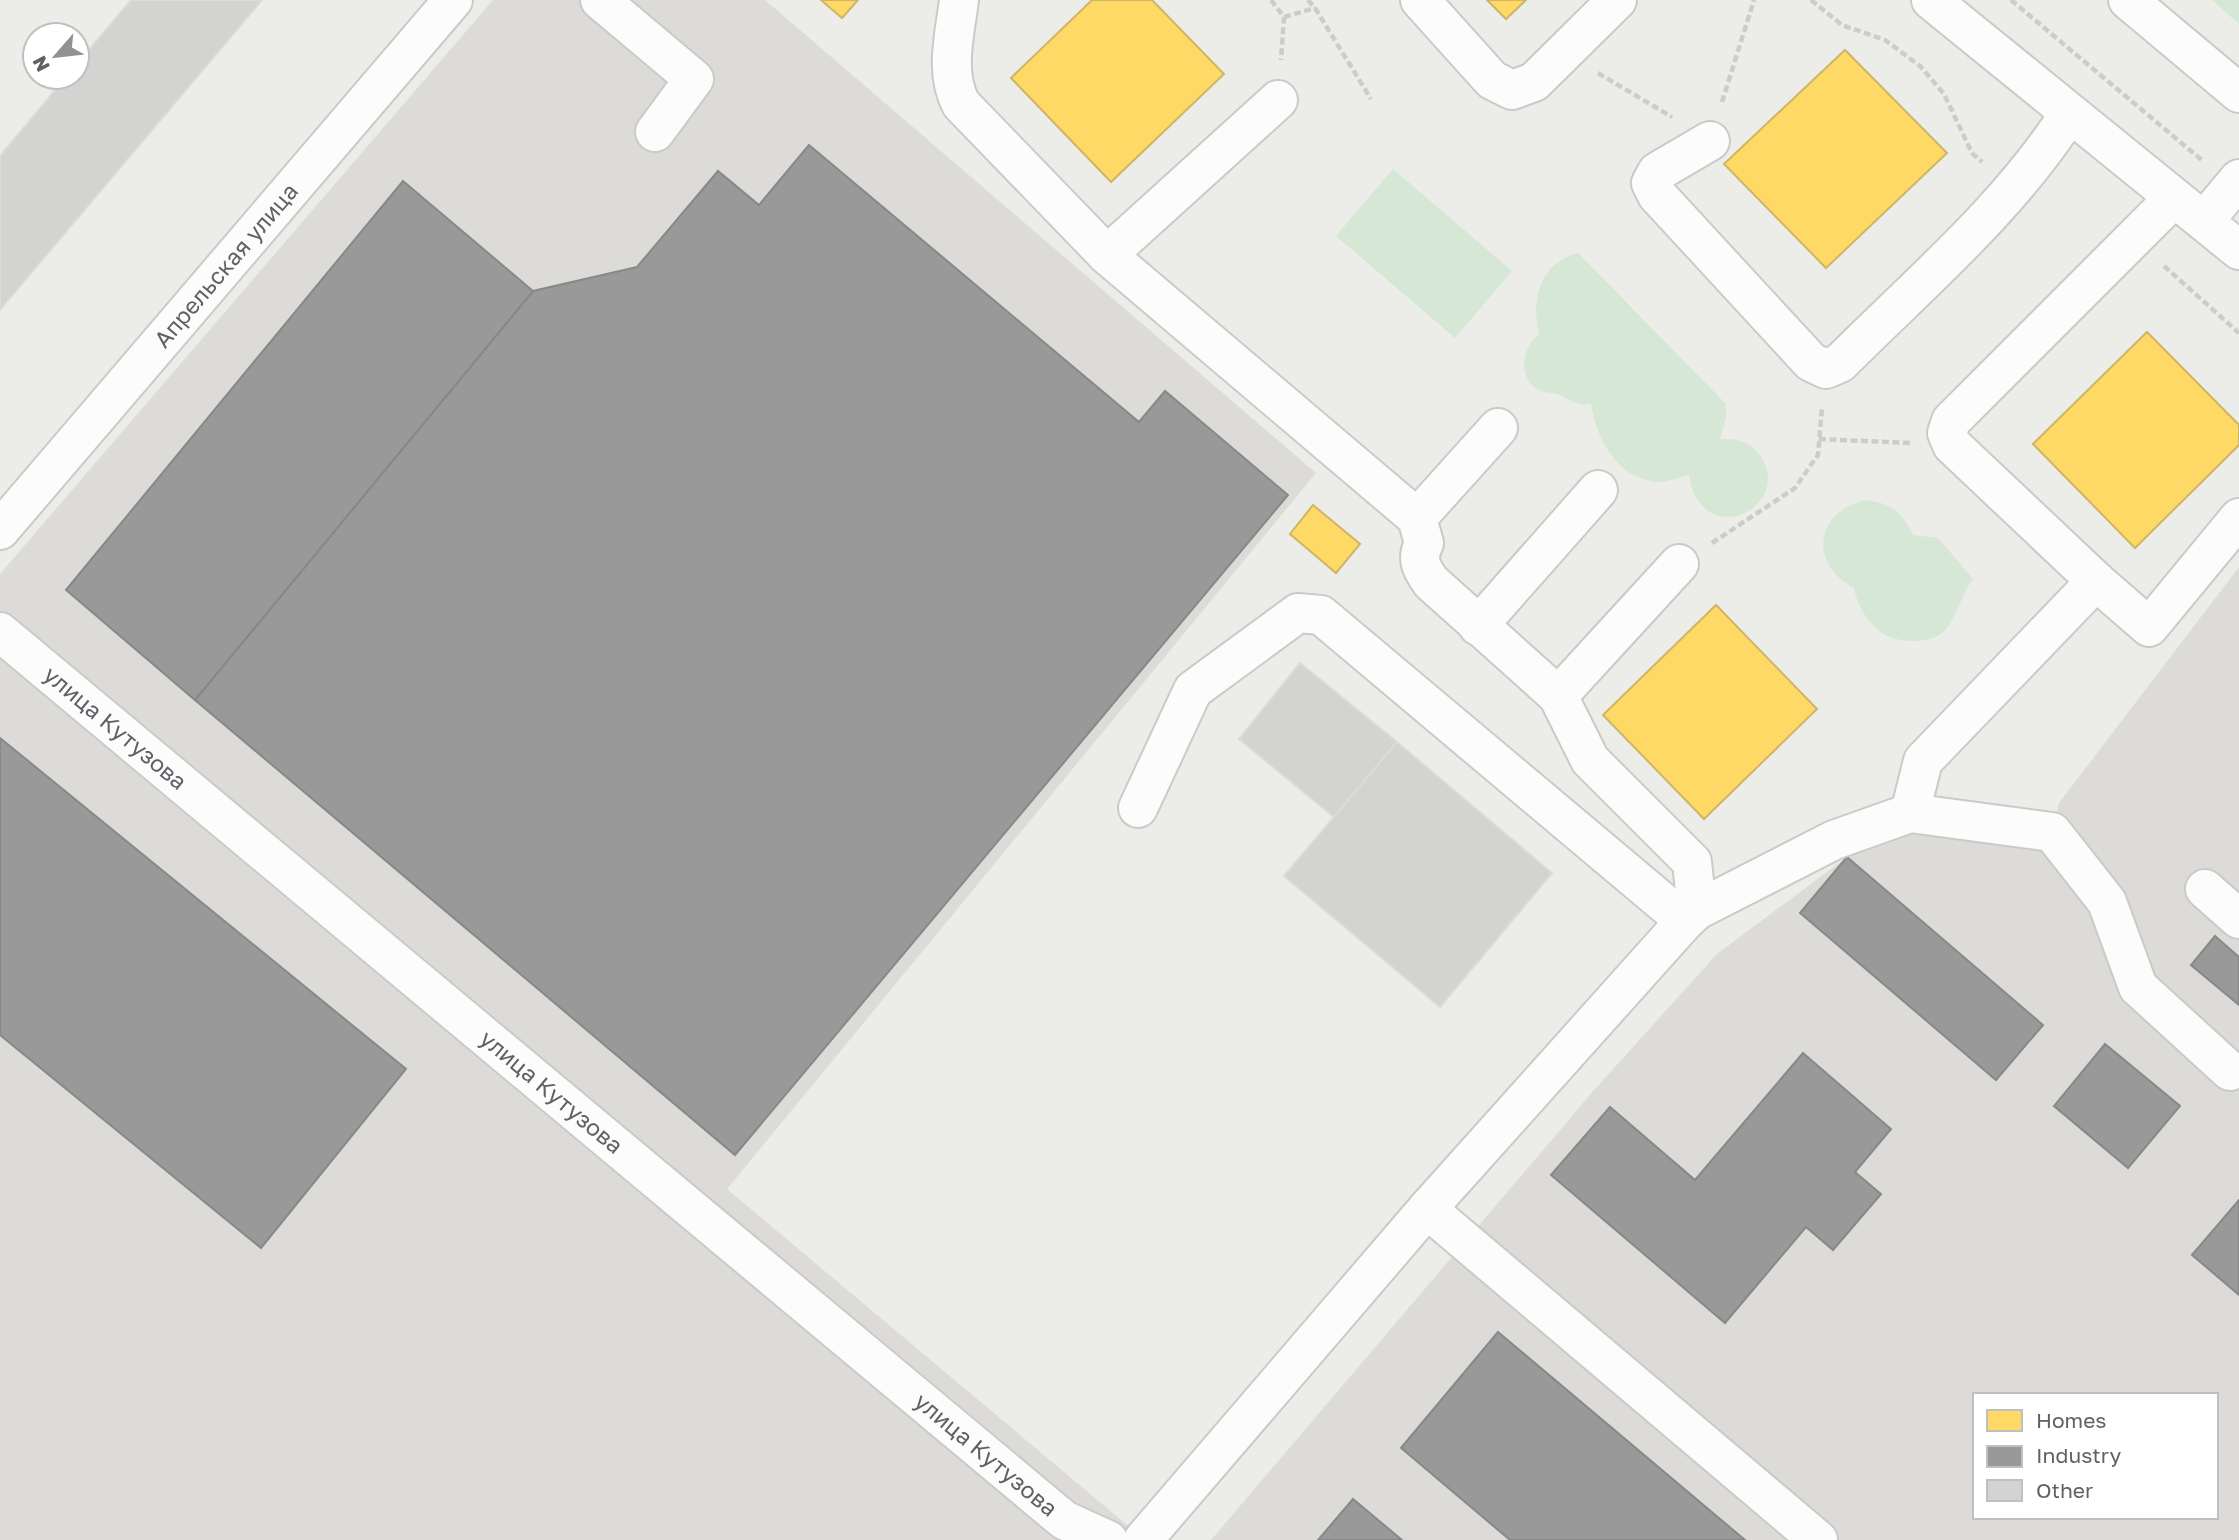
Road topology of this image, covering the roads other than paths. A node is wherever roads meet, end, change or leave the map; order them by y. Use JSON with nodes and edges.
{"nodes":[{"id":1,"x":453,"y":0,"type":"edge"},
{"id":2,"x":600,"y":0,"type":"edge"},
{"id":3,"x":959,"y":0,"type":"edge"},
{"id":4,"x":1420,"y":0,"type":"edge"},
{"id":5,"x":1617,"y":0,"type":"edge"},
{"id":6,"x":1931,"y":0,"type":"edge"},
{"id":7,"x":2128,"y":0,"type":"edge"},
{"id":8,"x":2239,"y":93,"type":"edge"},
{"id":9,"x":1278,"y":100,"type":"road end"},
{"id":10,"x":2070,"y":114,"type":"junction"},
{"id":11,"x":655,"y":131,"type":"dead end"},
{"id":12,"x":1710,"y":141,"type":"road end"},
{"id":13,"x":2236,"y":183,"type":"edge"},
{"id":14,"x":2174,"y":198,"type":"junction"},
{"id":15,"x":2204,"y":221,"type":"junction"},
{"id":16,"x":2239,"y":250,"type":"edge"},
{"id":17,"x":1107,"y":255,"type":"junction"},
{"id":18,"x":1499,"y":428,"type":"dead end"},
{"id":19,"x":1598,"y":490,"type":"dead end"},
{"id":20,"x":1417,"y":518,"type":"junction"},
{"id":21,"x":2239,"y":518,"type":"edge"},
{"id":22,"x":0,"y":530,"type":"edge"},
{"id":23,"x":1679,"y":564,"type":"road end"},
{"id":24,"x":2096,"y":581,"type":"junction"},
{"id":25,"x":1478,"y":626,"type":"junction"},
{"id":26,"x":0,"y":632,"type":"edge"},
{"id":27,"x":1558,"y":696,"type":"junction"},
{"id":28,"x":1138,"y":808,"type":"dead end"},
{"id":29,"x":1910,"y":813,"type":"junction"},
{"id":30,"x":2205,"y":889,"type":"dead end"},
{"id":31,"x":1691,"y":916,"type":"junction"},
{"id":32,"x":2239,"y":919,"type":"edge"},
{"id":33,"x":2230,"y":1071,"type":"dead end"},
{"id":34,"x":1427,"y":1209,"type":"junction"},
{"id":35,"x":1108,"y":1540,"type":"edge"},
{"id":36,"x":1143,"y":1540,"type":"edge"},
{"id":37,"x":1818,"y":1540,"type":"edge"}],
"edges":[{"from":1,"to":22,"type":"street","name":"Апрельская улица"},
{"from":2,"to":11,"type":"street"},
{"from":3,"to":17,"type":"street"},
{"from":4,"to":5,"type":"street"},
{"from":6,"to":10,"type":"street"},
{"from":7,"to":8,"type":"street"},
{"from":9,"to":17,"type":"street"},
{"from":10,"to":12,"type":"street"},
{"from":10,"to":14,"type":"street"},
{"from":13,"to":15,"type":"street"},
{"from":14,"to":15,"type":"street"},
{"from":14,"to":24,"type":"street"},
{"from":15,"to":16,"type":"street"},
{"from":17,"to":20,"type":"street"},
{"from":18,"to":20,"type":"street"},
{"from":19,"to":25,"type":"street"},
{"from":20,"to":25,"type":"street"},
{"from":21,"to":24,"type":"street"},
{"from":23,"to":27,"type":"street"},
{"from":24,"to":29,"type":"street"},
{"from":25,"to":27,"type":"street"},
{"from":26,"to":35,"type":"street","name":"улица Кутузова"},
{"from":27,"to":31,"type":"street"},
{"from":28,"to":31,"type":"street"},
{"from":29,"to":31,"type":"street"},
{"from":29,"to":33,"type":"street"},
{"from":30,"to":32,"type":"street"},
{"from":31,"to":34,"type":"street"},
{"from":34,"to":36,"type":"street"},
{"from":34,"to":37,"type":"street"}]}
